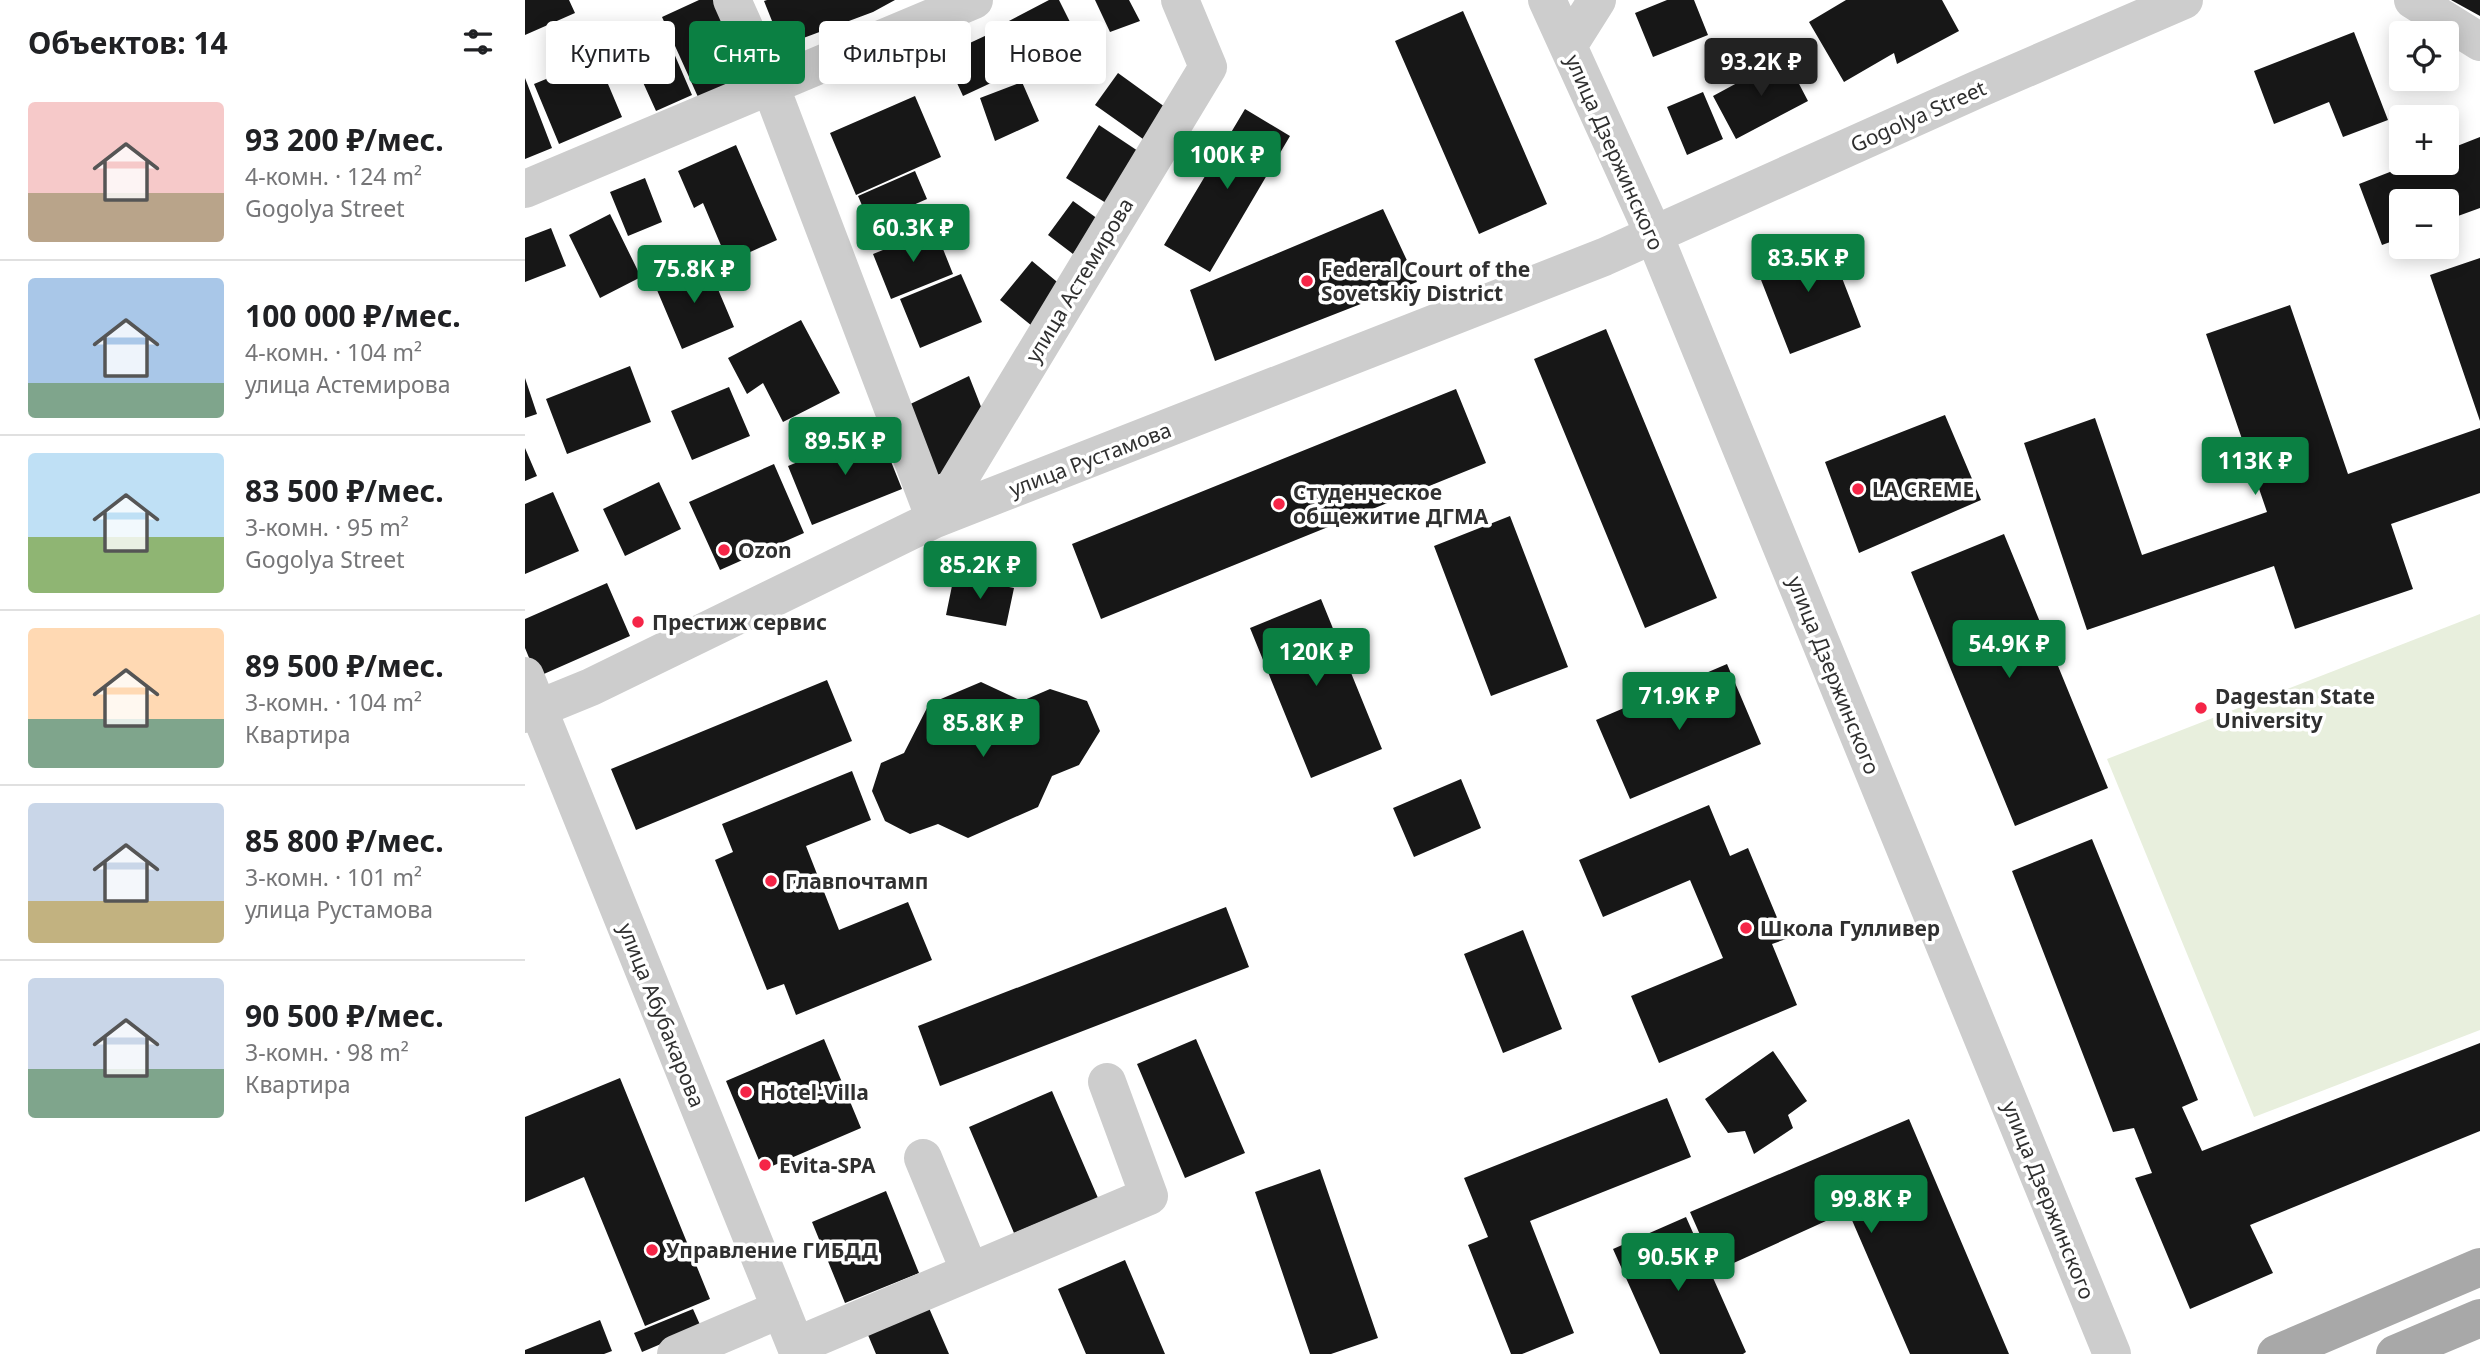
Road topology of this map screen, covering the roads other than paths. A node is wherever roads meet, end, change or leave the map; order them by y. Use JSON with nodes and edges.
{"nodes":[{"id":1,"x":732,"y":0,"type":"edge"},
{"id":2,"x":974,"y":0,"type":"edge"},
{"id":3,"x":1180,"y":0,"type":"edge"},
{"id":4,"x":1547,"y":0,"type":"edge"},
{"id":5,"x":1597,"y":0,"type":"edge"},
{"id":6,"x":2183,"y":0,"type":"edge"},
{"id":7,"x":2413,"y":0,"type":"edge"},
{"id":8,"x":2480,"y":42,"type":"edge"},
{"id":9,"x":1567,"y":46,"type":"junction"},
{"id":10,"x":770,"y":85,"type":"junction"},
{"id":11,"x":525,"y":188,"type":"edge"},
{"id":12,"x":1654,"y":235,"type":"junction"},
{"id":13,"x":936,"y":519,"type":"junction"},
{"id":14,"x":529,"y":699,"type":"edge"},
{"id":15,"x":1107,"y":1082,"type":"dead end"},
{"id":16,"x":923,"y":1158,"type":"dead end"},
{"id":17,"x":2480,"y":1267,"type":"edge"},
{"id":18,"x":970,"y":1272,"type":"junction"},
{"id":19,"x":781,"y":1309,"type":"junction"},
{"id":20,"x":2480,"y":1318,"type":"edge"},
{"id":21,"x":798,"y":1350,"type":"edge"},
{"id":22,"x":676,"y":1354,"type":"edge"},
{"id":23,"x":2112,"y":1354,"type":"edge"},
{"id":24,"x":2276,"y":1354,"type":"edge"},
{"id":25,"x":2395,"y":1354,"type":"edge"}],
"edges":[{"from":1,"to":10,"type":"street"},
{"from":2,"to":10,"type":"street"},
{"from":3,"to":13,"type":"street","name":"улица Астемирова"},
{"from":4,"to":9,"type":"street","name":"улица Дзержинского"},
{"from":5,"to":9,"type":"street"},
{"from":6,"to":12,"type":"street","name":"Gogolya Street"},
{"from":7,"to":8,"type":"street"},
{"from":9,"to":12,"type":"street","name":"улица Дзержинского"},
{"from":10,"to":11,"type":"street"},
{"from":10,"to":13,"type":"street"},
{"from":12,"to":13,"type":"street","name":"улица Рустамова"},
{"from":12,"to":23,"type":"street","name":"улица Дзержинского"},
{"from":13,"to":14,"type":"street","name":"улица Рустамова"},
{"from":14,"to":19,"type":"street","name":"улица Абубакарова"},
{"from":15,"to":18,"type":"street"},
{"from":16,"to":18,"type":"street"},
{"from":17,"to":24,"type":"main road"},
{"from":18,"to":21,"type":"street"},
{"from":19,"to":21,"type":"street","name":"улица Абубакарова"},
{"from":19,"to":22,"type":"street"},
{"from":20,"to":25,"type":"main road"}]}
